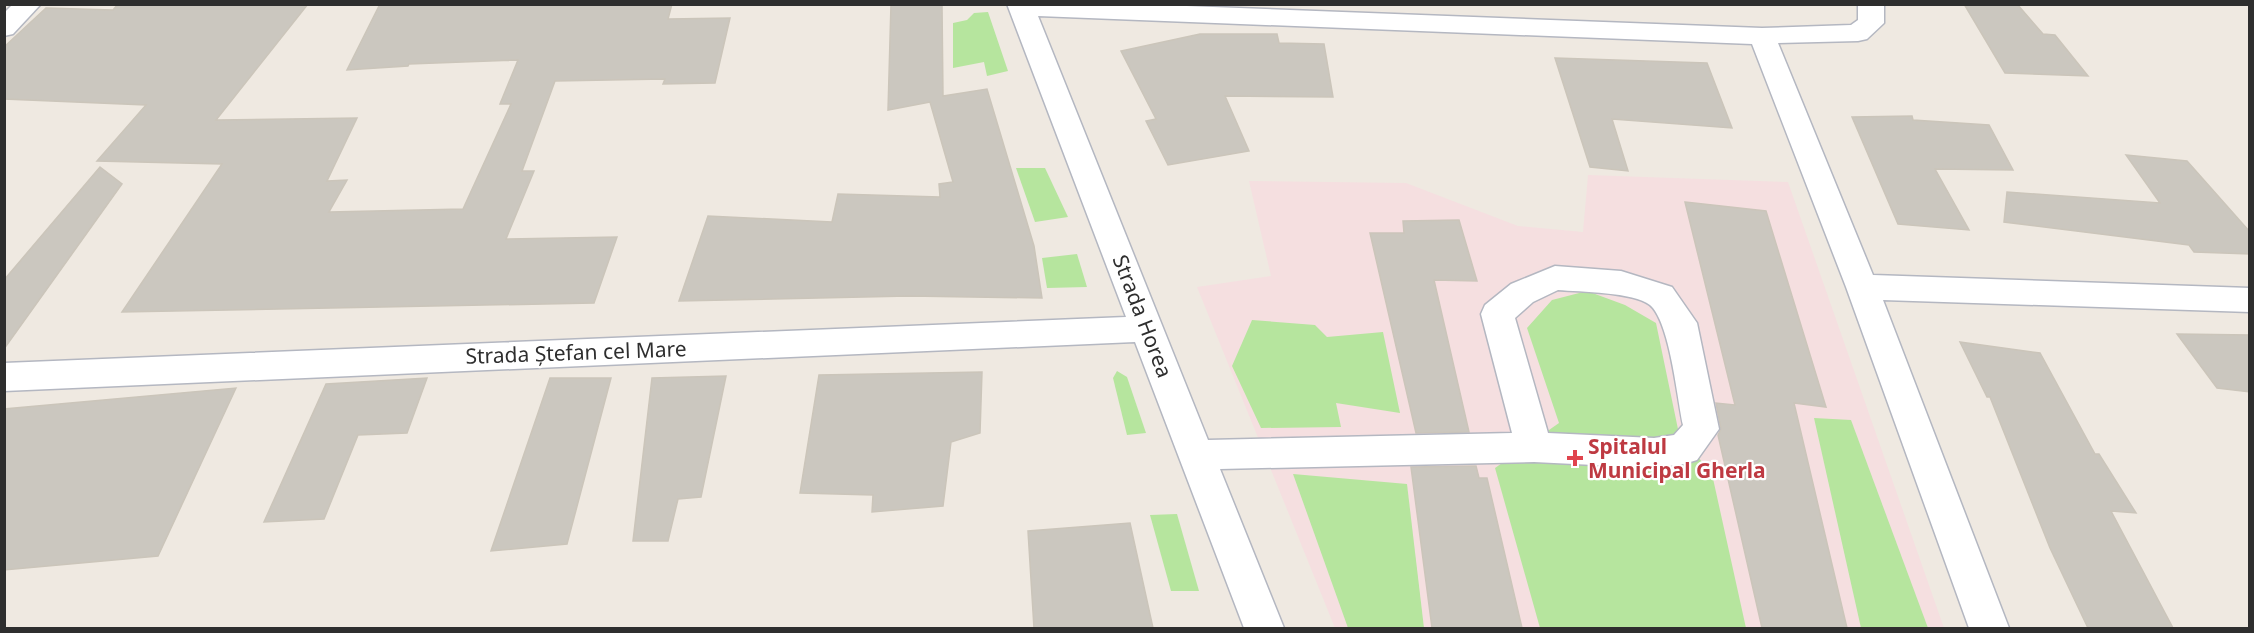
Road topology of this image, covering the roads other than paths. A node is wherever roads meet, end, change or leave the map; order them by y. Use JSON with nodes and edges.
{"nodes":[{"id":1,"x":28,"y":4,"type":"edge"},
{"id":2,"x":1870,"y":4,"type":"edge"},
{"id":3,"x":1020,"y":6,"type":"edge"},
{"id":4,"x":4,"y":28,"type":"edge"},
{"id":5,"x":1762,"y":36,"type":"junction"},
{"id":6,"x":1862,"y":287,"type":"junction"},
{"id":7,"x":2250,"y":300,"type":"edge"},
{"id":8,"x":1148,"y":328,"type":"junction"},
{"id":9,"x":4,"y":377,"type":"edge"},
{"id":10,"x":1534,"y":447,"type":"junction"},
{"id":11,"x":1197,"y":455,"type":"junction"},
{"id":12,"x":1264,"y":628,"type":"edge"},
{"id":13,"x":1989,"y":628,"type":"edge"}],
"edges":[{"from":1,"to":4,"type":"street"},
{"from":2,"to":5,"type":"street"},
{"from":3,"to":5,"type":"street"},
{"from":3,"to":8,"type":"street","name":"Strada Horea"},
{"from":5,"to":6,"type":"street"},
{"from":6,"to":7,"type":"street"},
{"from":6,"to":13,"type":"street"},
{"from":8,"to":9,"type":"street","name":"Strada Ștefan cel Mare"},
{"from":8,"to":11,"type":"street","name":"Strada Horea"},
{"from":10,"to":10,"type":"street"},
{"from":10,"to":11,"type":"street"},
{"from":11,"to":12,"type":"street","name":"Strada Horea"}]}
